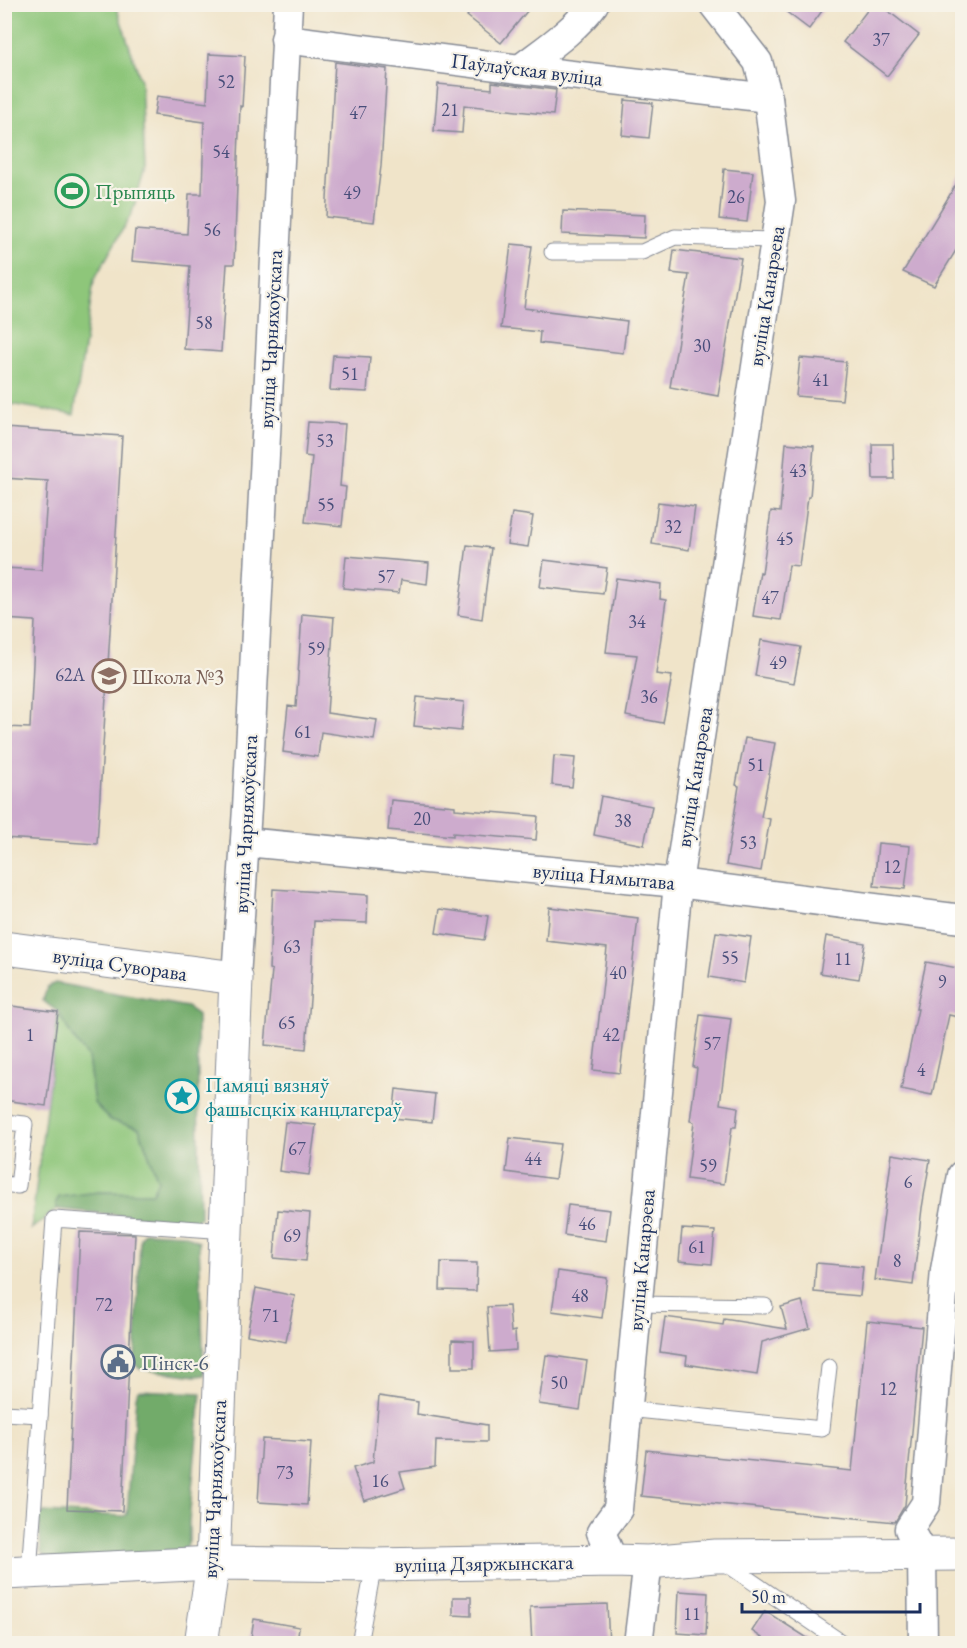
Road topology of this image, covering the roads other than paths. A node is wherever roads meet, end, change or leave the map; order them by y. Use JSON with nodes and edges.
{"nodes":[{"id":1,"x":288,"y":4,"type":"edge"},
{"id":2,"x":594,"y":4,"type":"edge"},
{"id":3,"x":713,"y":4,"type":"edge"},
{"id":4,"x":285,"y":39,"type":"junction"},
{"id":5,"x":520,"y":69,"type":"junction"},
{"id":6,"x":768,"y":98,"type":"junction"},
{"id":7,"x":775,"y":240,"type":"junction"},
{"id":8,"x":552,"y":252,"type":"dead end"},
{"id":9,"x":245,"y":842,"type":"junction"},
{"id":10,"x":678,"y":883,"type":"junction"},
{"id":11,"x":963,"y":919,"type":"edge"},
{"id":12,"x":4,"y":948,"type":"edge"},
{"id":13,"x":236,"y":978,"type":"junction"},
{"id":14,"x":4,"y":1122,"type":"edge"},
{"id":15,"x":963,"y":1175,"type":"edge"},
{"id":16,"x":4,"y":1184,"type":"edge"},
{"id":17,"x":227,"y":1231,"type":"junction"},
{"id":18,"x":637,"y":1304,"type":"junction"},
{"id":19,"x":765,"y":1306,"type":"dead end"},
{"id":20,"x":829,"y":1367,"type":"dead end"},
{"id":21,"x":627,"y":1409,"type":"junction"},
{"id":22,"x":4,"y":1413,"type":"edge"},
{"id":23,"x":40,"y":1415,"type":"junction"},
{"id":24,"x":922,"y":1553,"type":"junction"},
{"id":25,"x":963,"y":1554,"type":"edge"},
{"id":26,"x":715,"y":1556,"type":"junction"},
{"id":27,"x":613,"y":1561,"type":"junction"},
{"id":28,"x":648,"y":1562,"type":"junction"},
{"id":29,"x":213,"y":1563,"type":"junction"},
{"id":30,"x":374,"y":1565,"type":"junction"},
{"id":31,"x":17,"y":1573,"type":"edge"},
{"id":32,"x":201,"y":1644,"type":"edge"},
{"id":33,"x":359,"y":1644,"type":"edge"},
{"id":34,"x":638,"y":1644,"type":"edge"},
{"id":35,"x":844,"y":1644,"type":"edge"},
{"id":36,"x":923,"y":1644,"type":"edge"}],
"edges":[{"from":1,"to":4,"type":"street","name":"вуліца Чарняхоўскага"},
{"from":2,"to":5,"type":"street"},
{"from":3,"to":6,"type":"street","name":"вуліца Канарэева"},
{"from":4,"to":5,"type":"street","name":"Паўлаўская вуліца"},
{"from":4,"to":9,"type":"street","name":"вуліца Чарняхоўскага"},
{"from":5,"to":6,"type":"street","name":"Паўлаўская вуліца"},
{"from":6,"to":7,"type":"street","name":"вуліца Канарэева"},
{"from":7,"to":8,"type":"lane"},
{"from":7,"to":10,"type":"street","name":"вуліца Канарэева"},
{"from":9,"to":10,"type":"street","name":"вуліца Нямытава"},
{"from":9,"to":13,"type":"street","name":"вуліца Чарняхоўскага"},
{"from":10,"to":11,"type":"street","name":"вуліца Нямытава"},
{"from":10,"to":18,"type":"street","name":"вуліца Канарэева"},
{"from":12,"to":13,"type":"street","name":"вуліца Суворава"},
{"from":13,"to":17,"type":"street","name":"вуліца Чарняхоўскага"},
{"from":14,"to":16,"type":"lane"},
{"from":15,"to":24,"type":"street"},
{"from":17,"to":23,"type":"lane"},
{"from":17,"to":29,"type":"street","name":"вуліца Чарняхоўскага"},
{"from":18,"to":19,"type":"lane"},
{"from":18,"to":21,"type":"street","name":"вуліца Канарэева"},
{"from":20,"to":21,"type":"lane"},
{"from":21,"to":27,"type":"street","name":"вуліца Канарэева"},
{"from":22,"to":23,"type":"lane"},
{"from":23,"to":31,"type":"lane"},
{"from":24,"to":25,"type":"street","name":"вуліца Дзяржынскага"},
{"from":24,"to":26,"type":"street","name":"вуліца Дзяржынскага"},
{"from":24,"to":36,"type":"street"},
{"from":26,"to":28,"type":"street","name":"вуліца Дзяржынскага"},
{"from":26,"to":35,"type":"lane"},
{"from":27,"to":28,"type":"street","name":"вуліца Дзяржынскага"},
{"from":27,"to":30,"type":"street","name":"вуліца Дзяржынскага"},
{"from":28,"to":34,"type":"street"},
{"from":29,"to":30,"type":"street","name":"вуліца Дзяржынскага"},
{"from":29,"to":31,"type":"street","name":"вуліца Дзяржынскага"},
{"from":29,"to":32,"type":"street","name":"вуліца Чарняхоўскага"},
{"from":30,"to":33,"type":"lane"}]}
